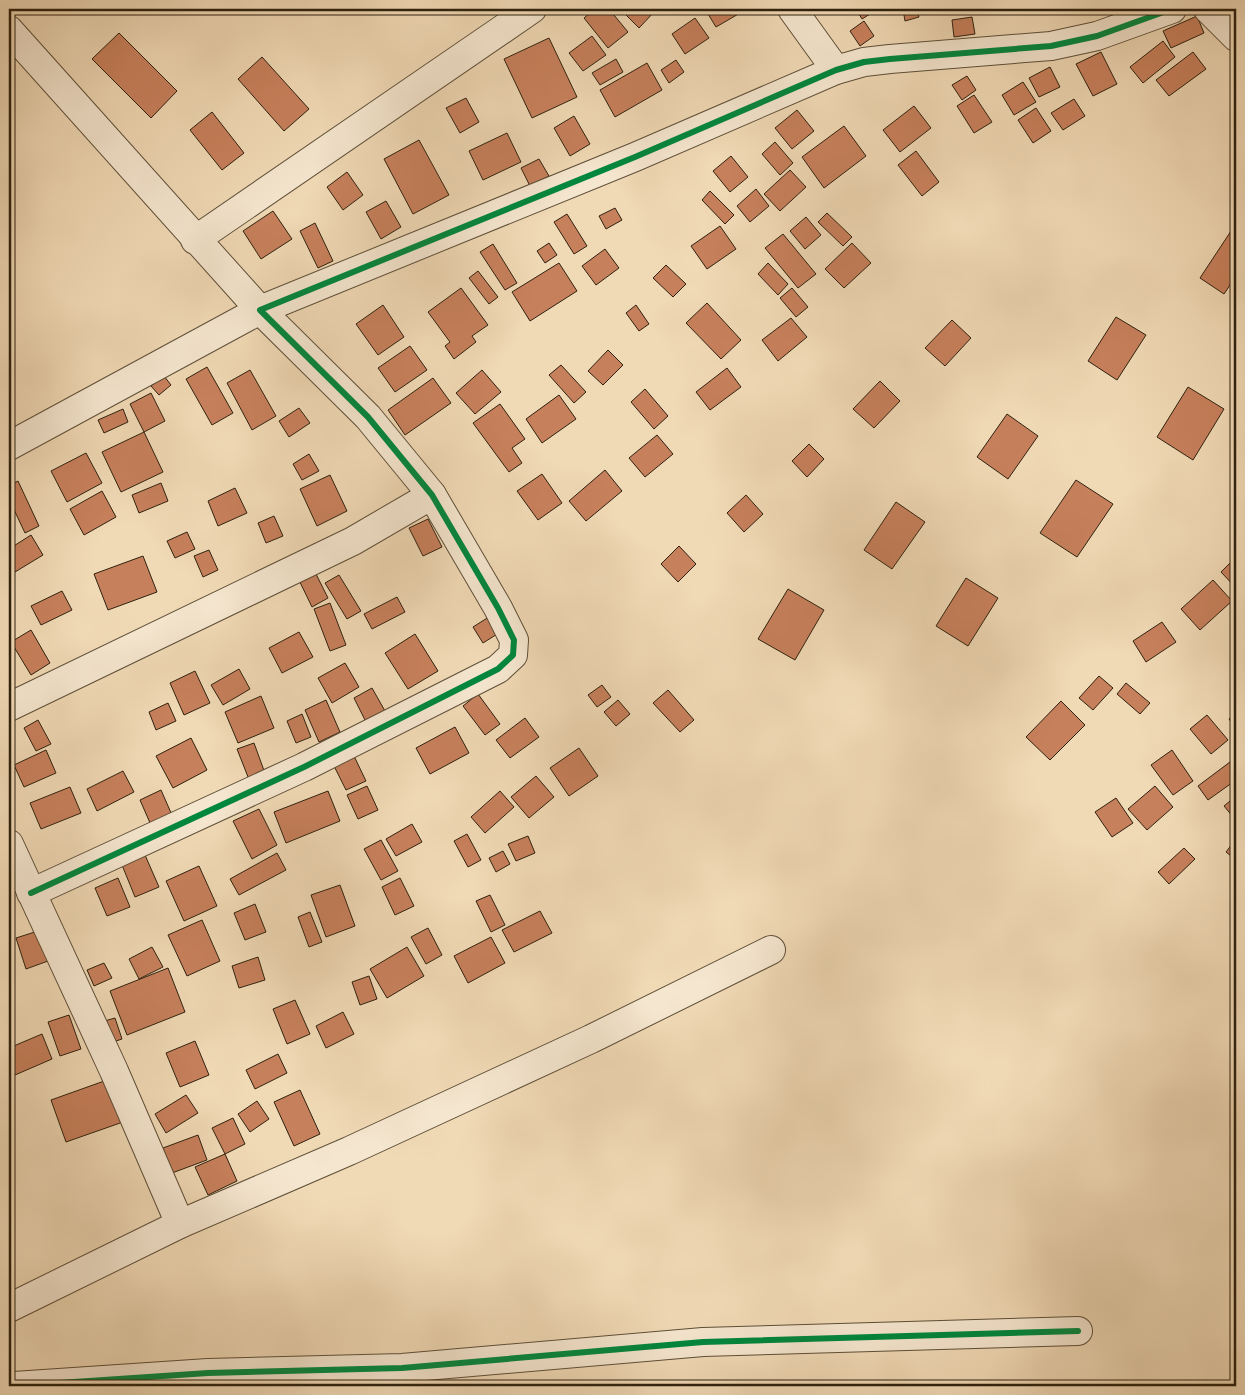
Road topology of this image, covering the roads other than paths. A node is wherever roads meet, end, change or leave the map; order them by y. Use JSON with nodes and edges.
{"nodes":[{"id":1,"x":532,"y":9,"type":"edge"},
{"id":2,"x":792,"y":9,"type":"edge"},
{"id":3,"x":1172,"y":9,"type":"edge"},
{"id":4,"x":1208,"y":9,"type":"edge"},
{"id":5,"x":9,"y":30,"type":"edge"},
{"id":6,"x":1236,"y":37,"type":"edge"},
{"id":7,"x":836,"y":70,"type":"junction"},
{"id":8,"x":195,"y":240,"type":"junction"},
{"id":9,"x":260,"y":310,"type":"junction"},
{"id":10,"x":9,"y":446,"type":"edge"},
{"id":11,"x":432,"y":495,"type":"junction"},
{"id":12,"x":9,"y":708,"type":"edge"},
{"id":13,"x":9,"y":844,"type":"edge"},
{"id":14,"x":31,"y":893,"type":"junction"},
{"id":15,"x":771,"y":950,"type":"dead end"},
{"id":16,"x":180,"y":1224,"type":"junction"},
{"id":17,"x":9,"y":1308,"type":"edge"},
{"id":18,"x":1078,"y":1331,"type":"dead end"},
{"id":19,"x":14,"y":1386,"type":"edge"}],
"edges":[{"from":1,"to":8,"type":"street"},
{"from":2,"to":7,"type":"street"},
{"from":3,"to":7,"type":"street"},
{"from":4,"to":6,"type":"street"},
{"from":5,"to":8,"type":"street"},
{"from":7,"to":9,"type":"street"},
{"from":8,"to":9,"type":"street"},
{"from":9,"to":10,"type":"street"},
{"from":9,"to":11,"type":"street"},
{"from":11,"to":12,"type":"street"},
{"from":11,"to":14,"type":"street"},
{"from":13,"to":14,"type":"street"},
{"from":14,"to":16,"type":"street"},
{"from":15,"to":16,"type":"street"},
{"from":16,"to":17,"type":"street"},
{"from":18,"to":19,"type":"street"}]}
